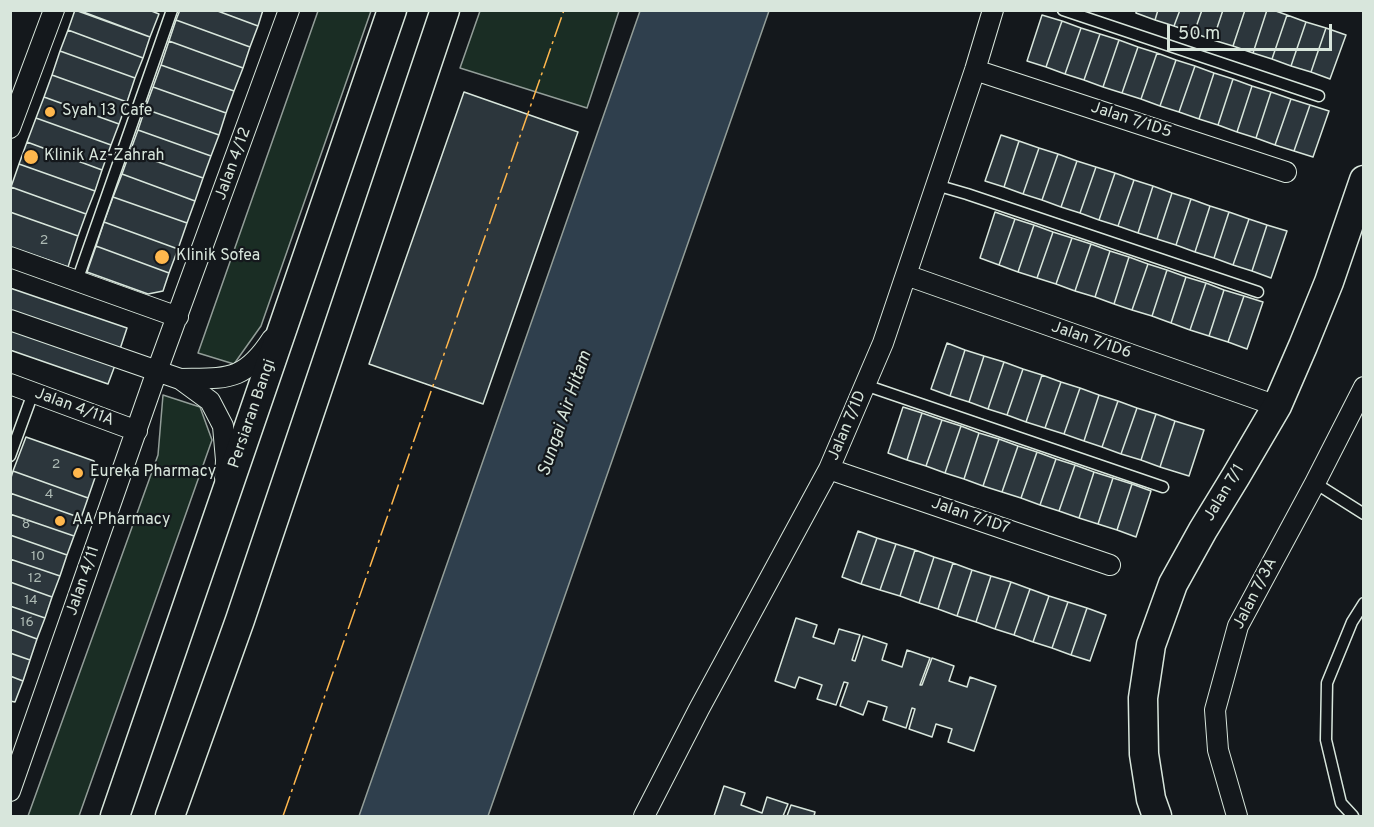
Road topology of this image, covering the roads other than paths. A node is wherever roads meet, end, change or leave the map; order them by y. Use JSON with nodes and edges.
{"nodes":[{"id":1,"x":54,"y":10,"type":"edge"},
{"id":2,"x":172,"y":10,"type":"edge"},
{"id":3,"x":290,"y":10,"type":"edge"},
{"id":4,"x":392,"y":10,"type":"edge"},
{"id":5,"x":445,"y":10,"type":"edge"},
{"id":6,"x":993,"y":10,"type":"edge"},
{"id":7,"x":1063,"y":10,"type":"edge"},
{"id":8,"x":975,"y":70,"type":"junction"},
{"id":9,"x":1319,"y":96,"type":"dead end"},
{"id":10,"x":10,"y":129,"type":"edge"},
{"id":11,"x":1286,"y":172,"type":"dead end"},
{"id":12,"x":1364,"y":180,"type":"edge"},
{"id":13,"x":936,"y":185,"type":"junction"},
{"id":14,"x":10,"y":257,"type":"edge"},
{"id":15,"x":906,"y":275,"type":"junction"},
{"id":16,"x":77,"y":281,"type":"junction"},
{"id":17,"x":1258,"y":292,"type":"dead end"},
{"id":18,"x":287,"y":316,"type":"junction"},
{"id":19,"x":178,"y":317,"type":"junction"},
{"id":20,"x":10,"y":320,"type":"edge"},
{"id":21,"x":158,"y":371,"type":"junction"},
{"id":22,"x":180,"y":379,"type":"junction"},
{"id":23,"x":10,"y":384,"type":"edge"},
{"id":24,"x":865,"y":385,"type":"junction"},
{"id":25,"x":1364,"y":387,"type":"edge"},
{"id":26,"x":33,"y":393,"type":"junction"},
{"id":27,"x":1277,"y":406,"type":"junction"},
{"id":28,"x":137,"y":431,"type":"junction"},
{"id":29,"x":10,"y":456,"type":"edge"},
{"id":30,"x":830,"y":469,"type":"junction"},
{"id":31,"x":1315,"y":483,"type":"junction"},
{"id":32,"x":1163,"y":487,"type":"dead end"},
{"id":33,"x":223,"y":502,"type":"junction"},
{"id":34,"x":1364,"y":514,"type":"edge"},
{"id":35,"x":1110,"y":565,"type":"dead end"},
{"id":36,"x":1364,"y":603,"type":"edge"},
{"id":37,"x":197,"y":739,"type":"junction"},
{"id":38,"x":10,"y":791,"type":"edge"},
{"id":39,"x":115,"y":816,"type":"edge"},
{"id":40,"x":154,"y":816,"type":"edge"},
{"id":41,"x":170,"y":816,"type":"edge"},
{"id":42,"x":644,"y":816,"type":"edge"},
{"id":43,"x":1157,"y":816,"type":"edge"},
{"id":44,"x":1237,"y":816,"type":"edge"},
{"id":45,"x":1353,"y":816,"type":"edge"}],
"edges":[{"from":1,"to":10,"type":"street"},
{"from":2,"to":16,"type":"lane"},
{"from":3,"to":19,"type":"street","name":"Jalan 4/12"},
{"from":4,"to":18,"type":"main road","name":"Persiaran Bangi"},
{"from":5,"to":37,"type":"main road"},
{"from":6,"to":8,"type":"street","name":"Jalan 7/1D"},
{"from":7,"to":9,"type":"lane"},
{"from":8,"to":11,"type":"street","name":"Jalan 7/1D5"},
{"from":8,"to":13,"type":"street","name":"Jalan 7/1D"},
{"from":12,"to":27,"type":"main road","name":"Jalan 7/1"},
{"from":13,"to":15,"type":"street","name":"Jalan 7/1D"},
{"from":13,"to":17,"type":"lane"},
{"from":14,"to":16,"type":"street"},
{"from":15,"to":24,"type":"street","name":"Jalan 7/1D"},
{"from":15,"to":27,"type":"street","name":"Jalan 7/1D6"},
{"from":16,"to":19,"type":"street"},
{"from":18,"to":22,"type":"street"},
{"from":18,"to":33,"type":"main road","name":"Persiaran Bangi"},
{"from":19,"to":21,"type":"street","name":"Jalan 4/12"},
{"from":20,"to":21,"type":"street"},
{"from":21,"to":22,"type":"street"},
{"from":21,"to":28,"type":"street","name":"Jalan 4/11"},
{"from":22,"to":33,"type":"street"},
{"from":23,"to":26,"type":"street","name":"Jalan 4/11A"},
{"from":24,"to":30,"type":"street","name":"Jalan 7/1D"},
{"from":24,"to":32,"type":"lane"},
{"from":25,"to":31,"type":"street","name":"Jalan 7/3A"},
{"from":26,"to":28,"type":"street","name":"Jalan 4/11A"},
{"from":26,"to":29,"type":"lane"},
{"from":27,"to":43,"type":"main road","name":"Jalan 7/1"},
{"from":28,"to":38,"type":"street","name":"Jalan 4/11"},
{"from":30,"to":35,"type":"street","name":"Jalan 7/1D7"},
{"from":30,"to":42,"type":"street","name":"Jalan 7/1D"},
{"from":31,"to":34,"type":"lane"},
{"from":31,"to":44,"type":"street","name":"Jalan 7/3A"},
{"from":33,"to":39,"type":"main road","name":"Persiaran Bangi"},
{"from":36,"to":45,"type":"lane"},
{"from":37,"to":40,"type":"main road"},
{"from":37,"to":41,"type":"main road"}]}
